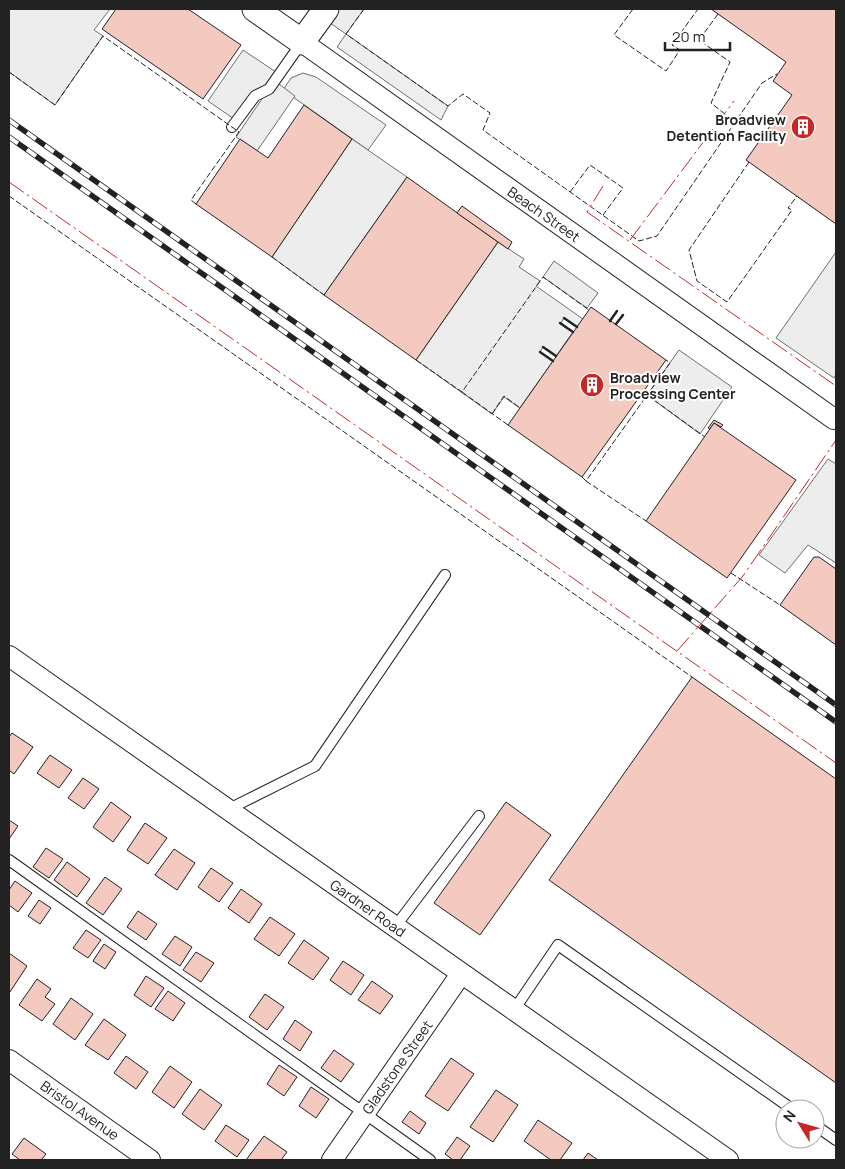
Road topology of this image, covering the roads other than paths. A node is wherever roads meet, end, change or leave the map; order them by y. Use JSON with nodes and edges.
{"nodes":[{"id":1,"x":255,"y":9,"type":"edge"},
{"id":2,"x":326,"y":9,"type":"edge"},
{"id":3,"x":302,"y":42,"type":"junction"},
{"id":4,"x":232,"y":127,"type":"dead end"},
{"id":5,"x":835,"y":417,"type":"edge"},
{"id":6,"x":445,"y":575,"type":"dead end"},
{"id":7,"x":9,"y":656,"type":"edge"},
{"id":8,"x":228,"y":810,"type":"junction"},
{"id":9,"x":479,"y":816,"type":"dead end"},
{"id":10,"x":9,"y":860,"type":"edge"},
{"id":11,"x":395,"y":927,"type":"junction"},
{"id":12,"x":462,"y":974,"type":"junction"},
{"id":13,"x":514,"y":1010,"type":"junction"},
{"id":14,"x":9,"y":1060,"type":"edge"},
{"id":15,"x":778,"y":1099,"type":"edge"},
{"id":16,"x":364,"y":1114,"type":"junction"},
{"id":17,"x":825,"y":1132,"type":"edge"},
{"id":18,"x":836,"y":1140,"type":"edge"},
{"id":19,"x":150,"y":1160,"type":"edge"},
{"id":20,"x":332,"y":1160,"type":"edge"},
{"id":21,"x":430,"y":1160,"type":"edge"},
{"id":22,"x":728,"y":1160,"type":"edge"}],
"edges":[{"from":1,"to":3,"type":"street","name":"Beach Street"},
{"from":2,"to":3,"type":"street"},
{"from":3,"to":4,"type":"lane"},
{"from":3,"to":5,"type":"street","name":"Beach Street"},
{"from":6,"to":8,"type":"lane"},
{"from":7,"to":8,"type":"street","name":"Gardner Road"},
{"from":8,"to":11,"type":"street","name":"Gardner Road"},
{"from":9,"to":11,"type":"lane"},
{"from":10,"to":16,"type":"lane"},
{"from":11,"to":12,"type":"street","name":"Gardner Road"},
{"from":12,"to":13,"type":"street","name":"Gardner Road"},
{"from":12,"to":16,"type":"street","name":"Gladstone Street"},
{"from":13,"to":15,"type":"lane"},
{"from":13,"to":22,"type":"street","name":"Gardner Road"},
{"from":14,"to":19,"type":"street","name":"Bristol Avenue"},
{"from":16,"to":20,"type":"street","name":"Gladstone Street"},
{"from":16,"to":21,"type":"lane"},
{"from":17,"to":18,"type":"lane"}]}
